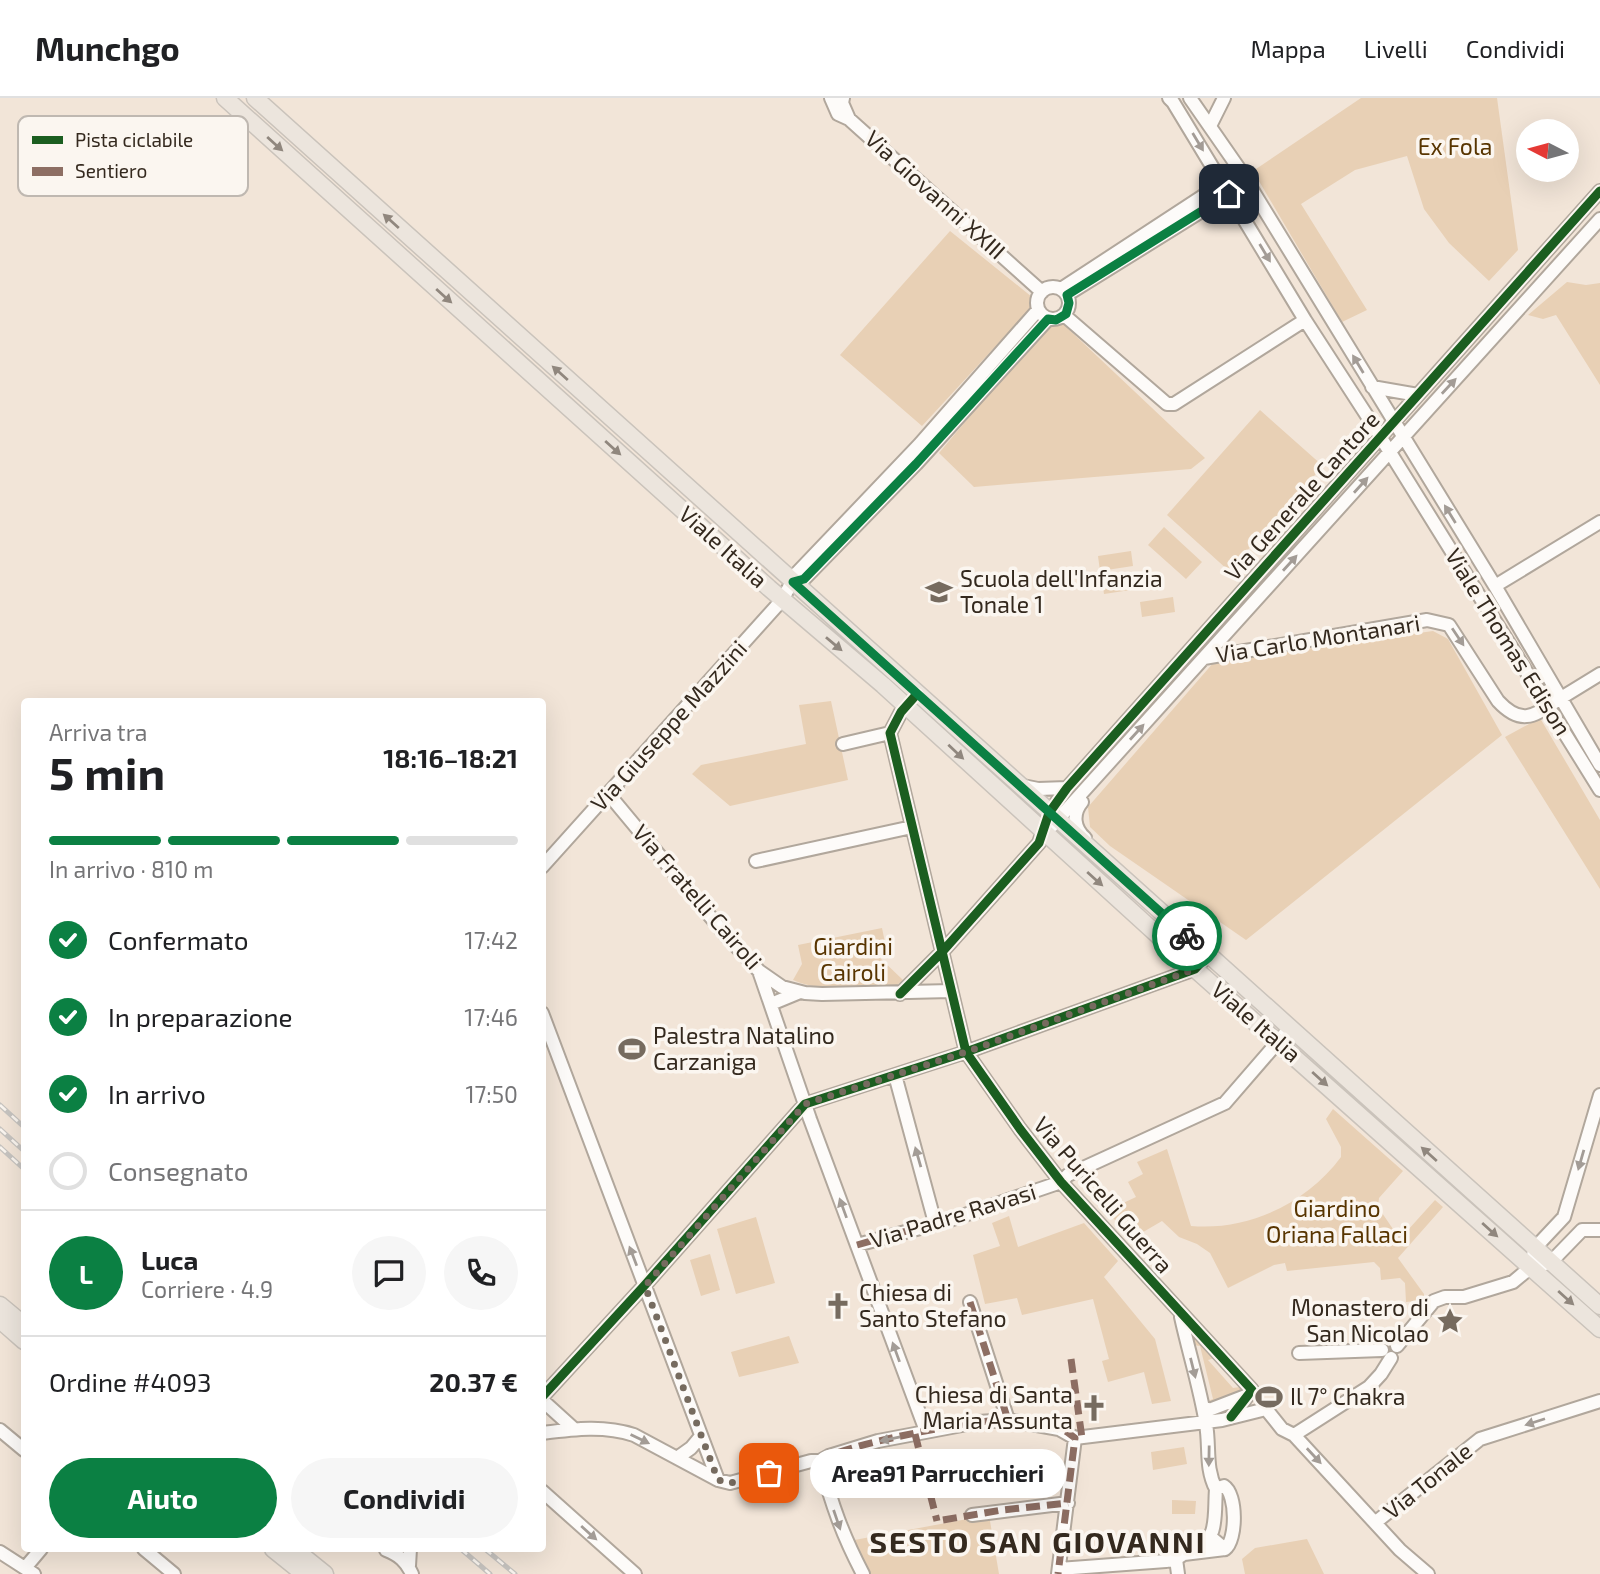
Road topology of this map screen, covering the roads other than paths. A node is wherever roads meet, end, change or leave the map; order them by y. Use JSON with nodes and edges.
{"nodes":[{"id":1,"x":225,"y":98,"type":"edge"},
{"id":2,"x":255,"y":98,"type":"edge"},
{"id":3,"x":831,"y":98,"type":"edge"},
{"id":4,"x":843,"y":98,"type":"edge"},
{"id":5,"x":1224,"y":98,"type":"edge"},
{"id":6,"x":1180,"y":99,"type":"edge"},
{"id":7,"x":245,"y":116,"type":"edge"},
{"id":8,"x":248,"y":119,"type":"edge"},
{"id":9,"x":849,"y":119,"type":"junction"},
{"id":10,"x":1210,"y":126,"type":"junction"},
{"id":11,"x":1226,"y":189,"type":"junction"},
{"id":12,"x":1600,"y":191,"type":"edge"},
{"id":13,"x":1600,"y":219,"type":"edge"},
{"id":14,"x":1042,"y":292,"type":"junction"},
{"id":15,"x":1064,"y":292,"type":"junction"},
{"id":16,"x":1038,"y":310,"type":"junction"},
{"id":17,"x":1064,"y":315,"type":"junction"},
{"id":18,"x":1048,"y":319,"type":"junction"},
{"id":19,"x":1305,"y":320,"type":"junction"},
{"id":20,"x":1372,"y":387,"type":"junction"},
{"id":21,"x":1418,"y":395,"type":"junction"},
{"id":22,"x":1393,"y":422,"type":"junction"},
{"id":23,"x":1380,"y":437,"type":"junction"},
{"id":24,"x":1403,"y":437,"type":"junction"},
{"id":25,"x":1390,"y":453,"type":"junction"},
{"id":26,"x":1432,"y":485,"type":"junction"},
{"id":27,"x":1415,"y":495,"type":"junction"},
{"id":28,"x":1600,"y":522,"type":"edge"},
{"id":29,"x":793,"y":582,"type":"junction"},
{"id":30,"x":1495,"y":586,"type":"junction"},
{"id":31,"x":782,"y":600,"type":"junction"},
{"id":32,"x":1204,"y":658,"type":"junction"},
{"id":33,"x":1600,"y":674,"type":"edge"},
{"id":34,"x":911,"y":700,"type":"junction"},
{"id":35,"x":1554,"y":703,"type":"junction"},
{"id":36,"x":890,"y":733,"type":"junction"},
{"id":37,"x":843,"y":744,"type":"dead end"},
{"id":38,"x":1600,"y":765,"type":"edge"},
{"id":39,"x":1015,"y":783,"type":"junction"},
{"id":40,"x":1092,"y":783,"type":"junction"},
{"id":41,"x":617,"y":786,"type":"junction"},
{"id":42,"x":1067,"y":788,"type":"junction"},
{"id":43,"x":1600,"y":790,"type":"edge"},
{"id":44,"x":1054,"y":817,"type":"junction"},
{"id":45,"x":912,"y":827,"type":"junction"},
{"id":46,"x":1044,"y":833,"type":"junction"},
{"id":47,"x":756,"y":861,"type":"dead end"},
{"id":48,"x":546,"y":863,"type":"edge"},
{"id":49,"x":1121,"y":877,"type":"junction"},
{"id":50,"x":942,"y":952,"type":"junction"},
{"id":51,"x":1208,"y":954,"type":"junction"},
{"id":52,"x":1195,"y":969,"type":"junction"},
{"id":53,"x":759,"y":971,"type":"junction"},
{"id":54,"x":951,"y":991,"type":"junction"},
{"id":55,"x":800,"y":992,"type":"junction"},
{"id":56,"x":900,"y":993,"type":"junction"},
{"id":57,"x":771,"y":1004,"type":"junction"},
{"id":58,"x":546,"y":1024,"type":"edge"},
{"id":59,"x":1284,"y":1035,"type":"junction"},
{"id":60,"x":966,"y":1052,"type":"junction"},
{"id":61,"x":895,"y":1075,"type":"junction"},
{"id":62,"x":1600,"y":1095,"type":"edge"},
{"id":63,"x":805,"y":1104,"type":"junction"},
{"id":64,"x":1061,"y":1182,"type":"junction"},
{"id":65,"x":1564,"y":1217,"type":"junction"},
{"id":66,"x":935,"y":1223,"type":"junction"},
{"id":67,"x":1582,"y":1230,"type":"junction"},
{"id":68,"x":1600,"y":1230,"type":"edge"},
{"id":69,"x":857,"y":1245,"type":"junction"},
{"id":70,"x":1534,"y":1248,"type":"junction"},
{"id":71,"x":1550,"y":1263,"type":"junction"},
{"id":72,"x":1531,"y":1267,"type":"junction"},
{"id":73,"x":645,"y":1286,"type":"junction"},
{"id":74,"x":971,"y":1302,"type":"dead end"},
{"id":75,"x":1600,"y":1306,"type":"edge"},
{"id":76,"x":2,"y":1309,"type":"edge"},
{"id":77,"x":1180,"y":1313,"type":"junction"},
{"id":78,"x":21,"y":1323,"type":"edge"},
{"id":79,"x":1600,"y":1329,"type":"edge"},
{"id":80,"x":1200,"y":1335,"type":"junction"},
{"id":81,"x":21,"y":1337,"type":"edge"},
{"id":82,"x":1187,"y":1342,"type":"junction"},
{"id":83,"x":1390,"y":1351,"type":"junction"},
{"id":84,"x":1299,"y":1353,"type":"dead end"},
{"id":85,"x":546,"y":1395,"type":"edge"},
{"id":86,"x":1248,"y":1395,"type":"junction"},
{"id":87,"x":1600,"y":1401,"type":"edge"},
{"id":88,"x":546,"y":1403,"type":"edge"},
{"id":89,"x":1202,"y":1405,"type":"junction"},
{"id":90,"x":1231,"y":1417,"type":"junction"},
{"id":91,"x":1008,"y":1420,"type":"junction"},
{"id":92,"x":1206,"y":1422,"type":"junction"},
{"id":93,"x":1190,"y":1423,"type":"junction"},
{"id":94,"x":574,"y":1429,"type":"junction"},
{"id":95,"x":0,"y":1430,"type":"edge"},
{"id":96,"x":926,"y":1431,"type":"junction"},
{"id":97,"x":546,"y":1432,"type":"edge"},
{"id":98,"x":1294,"y":1435,"type":"junction"},
{"id":99,"x":701,"y":1436,"type":"junction"},
{"id":100,"x":1075,"y":1438,"type":"junction"},
{"id":101,"x":21,"y":1448,"type":"edge"},
{"id":102,"x":677,"y":1458,"type":"junction"},
{"id":103,"x":820,"y":1461,"type":"junction"},
{"id":104,"x":718,"y":1480,"type":"junction"},
{"id":105,"x":1216,"y":1489,"type":"junction"},
{"id":106,"x":546,"y":1495,"type":"edge"},
{"id":107,"x":1068,"y":1503,"type":"junction"},
{"id":108,"x":972,"y":1515,"type":"dead end"},
{"id":109,"x":1376,"y":1522,"type":"junction"},
{"id":110,"x":1212,"y":1538,"type":"junction"},
{"id":111,"x":1226,"y":1549,"type":"junction"},
{"id":112,"x":0,"y":1552,"type":"edge"},
{"id":113,"x":39,"y":1552,"type":"edge"},
{"id":114,"x":148,"y":1552,"type":"edge"},
{"id":115,"x":279,"y":1552,"type":"edge"},
{"id":116,"x":391,"y":1552,"type":"edge"},
{"id":117,"x":410,"y":1552,"type":"edge"},
{"id":118,"x":1196,"y":1552,"type":"junction"},
{"id":119,"x":1176,"y":1559,"type":"junction"},
{"id":120,"x":297,"y":1561,"type":"edge"},
{"id":121,"x":410,"y":1570,"type":"edge"},
{"id":122,"x":29,"y":1571,"type":"edge"},
{"id":123,"x":1059,"y":1571,"type":"edge"},
{"id":124,"x":174,"y":1574,"type":"edge"},
{"id":125,"x":325,"y":1574,"type":"edge"},
{"id":126,"x":635,"y":1574,"type":"edge"},
{"id":127,"x":863,"y":1574,"type":"edge"},
{"id":128,"x":1178,"y":1574,"type":"edge"},
{"id":129,"x":1428,"y":1574,"type":"edge"}],
"edges":[{"from":1,"to":7,"type":"main road","name":"Viale Italia","one_way":true},
{"from":29,"to":2,"type":"main road","name":"Viale Italia","one_way":true},
{"from":3,"to":9,"type":"street","name":"Via Giovanni XXIII"},
{"from":4,"to":9,"type":"street"},
{"from":5,"to":10,"type":"street"},
{"from":6,"to":10,"type":"street","name":"Viale Thomas Edison"},
{"from":6,"to":11,"type":"street","name":"Viale Thomas Edison","one_way":true},
{"from":8,"to":31,"type":"main road","name":"Viale Italia","one_way":true},
{"from":9,"to":14,"type":"street","name":"Via Giovanni XXIII"},
{"from":20,"to":10,"type":"street","name":"Viale Thomas Edison","one_way":true},
{"from":11,"to":15,"type":"street"},
{"from":11,"to":19,"type":"street","name":"Viale Thomas Edison","one_way":true},
{"from":12,"to":21,"type":"street","name":"Via Generale Cantore"},
{"from":24,"to":13,"type":"street","name":"Via Generale Cantore","one_way":true},
{"from":14,"to":15,"type":"street"},
{"from":14,"to":16,"type":"street"},
{"from":15,"to":17,"type":"street"},
{"from":16,"to":18,"type":"street"},
{"from":16,"to":29,"type":"street","name":"Via Giuseppe Mazzini"},
{"from":17,"to":18,"type":"street"},
{"from":17,"to":19,"type":"street"},
{"from":18,"to":29,"type":"street"},
{"from":19,"to":23,"type":"street","name":"Viale Thomas Edison"},
{"from":20,"to":21,"type":"street"},
{"from":20,"to":22,"type":"street","name":"Viale Thomas Edison"},
{"from":21,"to":22,"type":"street","name":"Via Generale Cantore"},
{"from":22,"to":23,"type":"street","name":"Via Generale Cantore"},
{"from":22,"to":24,"type":"street","name":"Viale Thomas Edison"},
{"from":23,"to":25,"type":"street","name":"Viale Thomas Edison"},
{"from":23,"to":42,"type":"street","name":"Via Generale Cantore"},
{"from":24,"to":25,"type":"street","name":"Via Generale Cantore"},
{"from":24,"to":26,"type":"street","name":"Viale Thomas Edison"},
{"from":25,"to":27,"type":"street","name":"Viale Thomas Edison"},
{"from":32,"to":25,"type":"street","name":"Via Generale Cantore","one_way":true},
{"from":26,"to":27,"type":"street"},
{"from":30,"to":26,"type":"street","name":"Viale Thomas Edison","one_way":true},
{"from":27,"to":35,"type":"street","name":"Viale Thomas Edison"},
{"from":28,"to":30,"type":"street"},
{"from":29,"to":31,"type":"street","name":"Via Giuseppe Mazzini"},
{"from":29,"to":34,"type":"main road","name":"Viale Italia"},
{"from":30,"to":35,"type":"street","name":"Viale Thomas Edison"},
{"from":31,"to":34,"type":"main road","name":"Viale Italia","one_way":true},
{"from":31,"to":41,"type":"street","name":"Via Giuseppe Mazzini"},
{"from":32,"to":35,"type":"street","name":"Via Carlo Montanari","one_way":true},
{"from":40,"to":32,"type":"street","name":"Via Generale Cantore","one_way":true},
{"from":33,"to":35,"type":"street","name":"Via Carlo Montanari"},
{"from":34,"to":36,"type":"street"},
{"from":34,"to":39,"type":"main road","name":"Viale Italia"},
{"from":34,"to":46,"type":"main road","name":"Viale Italia","one_way":true},
{"from":35,"to":38,"type":"street","name":"Viale Thomas Edison"},
{"from":35,"to":43,"type":"street","name":"Viale Thomas Edison"},
{"from":36,"to":37,"type":"street"},
{"from":36,"to":45,"type":"street","name":"Via Puricelli Guerra"},
{"from":39,"to":42,"type":"street"},
{"from":39,"to":44,"type":"main road","name":"Viale Italia"},
{"from":40,"to":44,"type":"street","name":"Via Generale Cantore"},
{"from":40,"to":49,"type":"street","name":"Viale Italia"},
{"from":41,"to":48,"type":"street","name":"Via Giuseppe Mazzini"},
{"from":41,"to":53,"type":"street","name":"Via Fratelli Cairoli"},
{"from":42,"to":44,"type":"street","name":"Via Generale Cantore"},
{"from":44,"to":46,"type":"street","name":"Via Generale Cantore"},
{"from":44,"to":49,"type":"main road","name":"Viale Italia"},
{"from":45,"to":47,"type":"street"},
{"from":45,"to":50,"type":"street","name":"Via Puricelli Guerra"},
{"from":46,"to":50,"type":"street","name":"Via Generale Cantore"},
{"from":46,"to":52,"type":"main road","name":"Viale Italia","one_way":true},
{"from":49,"to":51,"type":"main road","name":"Viale Italia"},
{"from":50,"to":54,"type":"street","name":"Via Puricelli Guerra"},
{"from":50,"to":56,"type":"street","name":"Via Generale Cantore"},
{"from":51,"to":52,"type":"street"},
{"from":51,"to":59,"type":"main road","name":"Viale Italia"},
{"from":52,"to":59,"type":"main road","name":"Viale Italia"},
{"from":52,"to":60,"type":"street"},
{"from":53,"to":55,"type":"street","name":"Via Fratelli Cairoli"},
{"from":53,"to":57,"type":"street"},
{"from":54,"to":56,"type":"street","name":"Via Fratelli Cairoli"},
{"from":54,"to":60,"type":"street","name":"Via Puricelli Guerra"},
{"from":55,"to":56,"type":"street","name":"Via Fratelli Cairoli"},
{"from":55,"to":57,"type":"street","name":"Via Fratelli Cairoli"},
{"from":57,"to":63,"type":"street"},
{"from":73,"to":58,"type":"street","one_way":true},
{"from":59,"to":64,"type":"street","name":"Via Padre Ravasi"},
{"from":70,"to":59,"type":"main road","name":"Viale Italia","one_way":true},
{"from":59,"to":72,"type":"main road","name":"Viale Italia","one_way":true},
{"from":60,"to":61,"type":"street"},
{"from":60,"to":64,"type":"street","name":"Via Puricelli Guerra"},
{"from":61,"to":63,"type":"street"},
{"from":66,"to":61,"type":"street","one_way":true},
{"from":62,"to":65,"type":"street","one_way":true},
{"from":69,"to":63,"type":"street","one_way":true},
{"from":63,"to":73,"type":"street"},
{"from":64,"to":66,"type":"street","name":"Via Padre Ravasi"},
{"from":64,"to":77,"type":"street","name":"Via Puricelli Guerra"},
{"from":65,"to":67,"type":"street"},
{"from":65,"to":70,"type":"street"},
{"from":66,"to":69,"type":"street","name":"Via Padre Ravasi"},
{"from":67,"to":68,"type":"street"},
{"from":67,"to":71,"type":"street"},
{"from":96,"to":69,"type":"street","one_way":true},
{"from":70,"to":71,"type":"main road","name":"Viale Italia"},
{"from":70,"to":72,"type":"street"},
{"from":71,"to":72,"type":"street"},
{"from":71,"to":75,"type":"main road","name":"Viale Italia"},
{"from":72,"to":79,"type":"main road","name":"Viale Italia","one_way":true},
{"from":72,"to":83,"type":"street"},
{"from":73,"to":85,"type":"street"},
{"from":73,"to":99,"type":"street"},
{"from":74,"to":91,"type":"street"},
{"from":76,"to":78,"type":"main road"},
{"from":76,"to":81,"type":"main road"},
{"from":77,"to":80,"type":"street","name":"Via Puricelli Guerra"},
{"from":77,"to":82,"type":"street"},
{"from":80,"to":82,"type":"street"},
{"from":80,"to":86,"type":"street","name":"Via Puricelli Guerra"},
{"from":82,"to":89,"type":"street","one_way":true},
{"from":83,"to":84,"type":"street"},
{"from":83,"to":98,"type":"street"},
{"from":86,"to":89,"type":"street"},
{"from":86,"to":90,"type":"street"},
{"from":87,"to":109,"type":"street","name":"Via Tonale","one_way":true},
{"from":88,"to":94,"type":"street"},
{"from":89,"to":92,"type":"street"},
{"from":89,"to":93,"type":"street"},
{"from":90,"to":92,"type":"street"},
{"from":90,"to":98,"type":"street"},
{"from":91,"to":96,"type":"street"},
{"from":91,"to":100,"type":"street"},
{"from":92,"to":93,"type":"street"},
{"from":92,"to":105,"type":"street","one_way":true},
{"from":93,"to":100,"type":"street"},
{"from":94,"to":97,"type":"street"},
{"from":94,"to":102,"type":"street","one_way":true},
{"from":95,"to":101,"type":"street"},
{"from":96,"to":103,"type":"street","one_way":true},
{"from":98,"to":109,"type":"street","one_way":true},
{"from":99,"to":102,"type":"street"},
{"from":99,"to":104,"type":"street"},
{"from":100,"to":107,"type":"street"},
{"from":102,"to":104,"type":"street"},
{"from":103,"to":104,"type":"street"},
{"from":103,"to":127,"type":"street","one_way":true},
{"from":105,"to":110,"type":"street"},
{"from":105,"to":111,"type":"street"},
{"from":106,"to":126,"type":"street","one_way":true},
{"from":107,"to":108,"type":"street"},
{"from":107,"to":123,"type":"street"},
{"from":109,"to":129,"type":"street"},
{"from":110,"to":111,"type":"street"},
{"from":110,"to":118,"type":"street"},
{"from":111,"to":118,"type":"street"},
{"from":112,"to":122,"type":"street"},
{"from":113,"to":122,"type":"street"},
{"from":114,"to":124,"type":"street"},
{"from":115,"to":120,"type":"main road"},
{"from":116,"to":121,"type":"street"},
{"from":117,"to":121,"type":"street"},
{"from":118,"to":119,"type":"street"},
{"from":119,"to":123,"type":"street"},
{"from":119,"to":128,"type":"street"},
{"from":120,"to":125,"type":"main road"}]}
